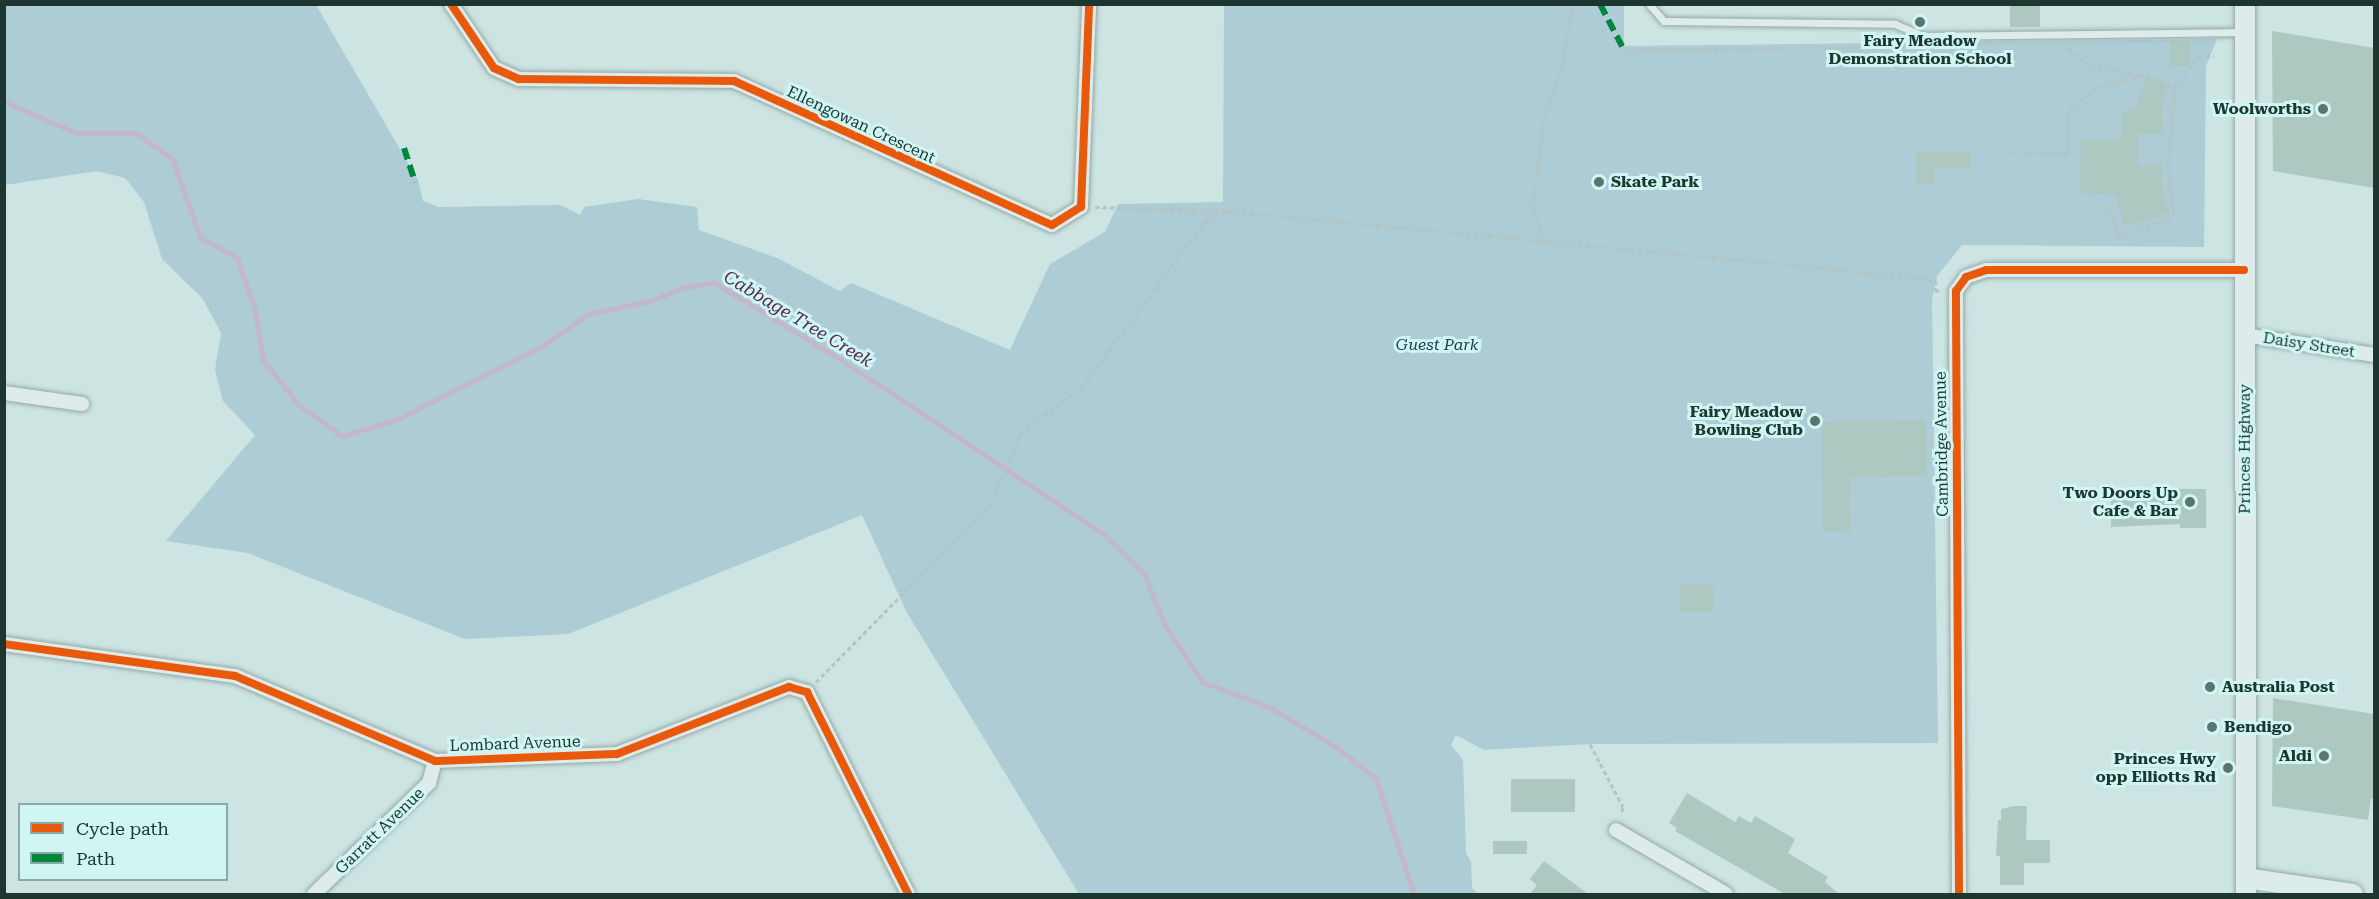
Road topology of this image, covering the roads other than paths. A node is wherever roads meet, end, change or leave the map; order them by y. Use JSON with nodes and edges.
{"nodes":[{"id":1,"x":451,"y":4,"type":"edge"},
{"id":2,"x":1089,"y":4,"type":"edge"},
{"id":3,"x":1649,"y":4,"type":"edge"},
{"id":4,"x":2244,"y":4,"type":"edge"},
{"id":5,"x":2244,"y":32,"type":"junction"},
{"id":6,"x":2244,"y":270,"type":"junction"},
{"id":7,"x":2244,"y":335,"type":"junction"},
{"id":8,"x":2374,"y":355,"type":"edge"},
{"id":9,"x":4,"y":393,"type":"edge"},
{"id":10,"x":82,"y":404,"type":"dead end"},
{"id":11,"x":4,"y":644,"type":"edge"},
{"id":12,"x":435,"y":761,"type":"junction"},
{"id":13,"x":1616,"y":830,"type":"road end"},
{"id":14,"x":2246,"y":886,"type":"edge"},
{"id":15,"x":314,"y":894,"type":"edge"},
{"id":16,"x":908,"y":894,"type":"edge"},
{"id":17,"x":1726,"y":894,"type":"edge"},
{"id":18,"x":1959,"y":894,"type":"edge"},
{"id":19,"x":2353,"y":894,"type":"edge"}],
"edges":[{"from":1,"to":2,"type":"street","name":"Ellengowan Crescent"},
{"from":3,"to":5,"type":"lane"},
{"from":4,"to":5,"type":"main road","name":"Princes Highway"},
{"from":5,"to":6,"type":"main road","name":"Princes Highway"},
{"from":6,"to":7,"type":"main road","name":"Princes Highway"},
{"from":6,"to":18,"type":"street","name":"Cambridge Avenue"},
{"from":7,"to":8,"type":"street","name":"Daisy Street"},
{"from":7,"to":14,"type":"main road","name":"Princes Highway"},
{"from":9,"to":10,"type":"street"},
{"from":11,"to":12,"type":"street","name":"Lombard Avenue"},
{"from":12,"to":15,"type":"street","name":"Garratt Avenue"},
{"from":12,"to":16,"type":"street","name":"Lombard Avenue"},
{"from":13,"to":17,"type":"street"},
{"from":14,"to":19,"type":"main road"}]}
